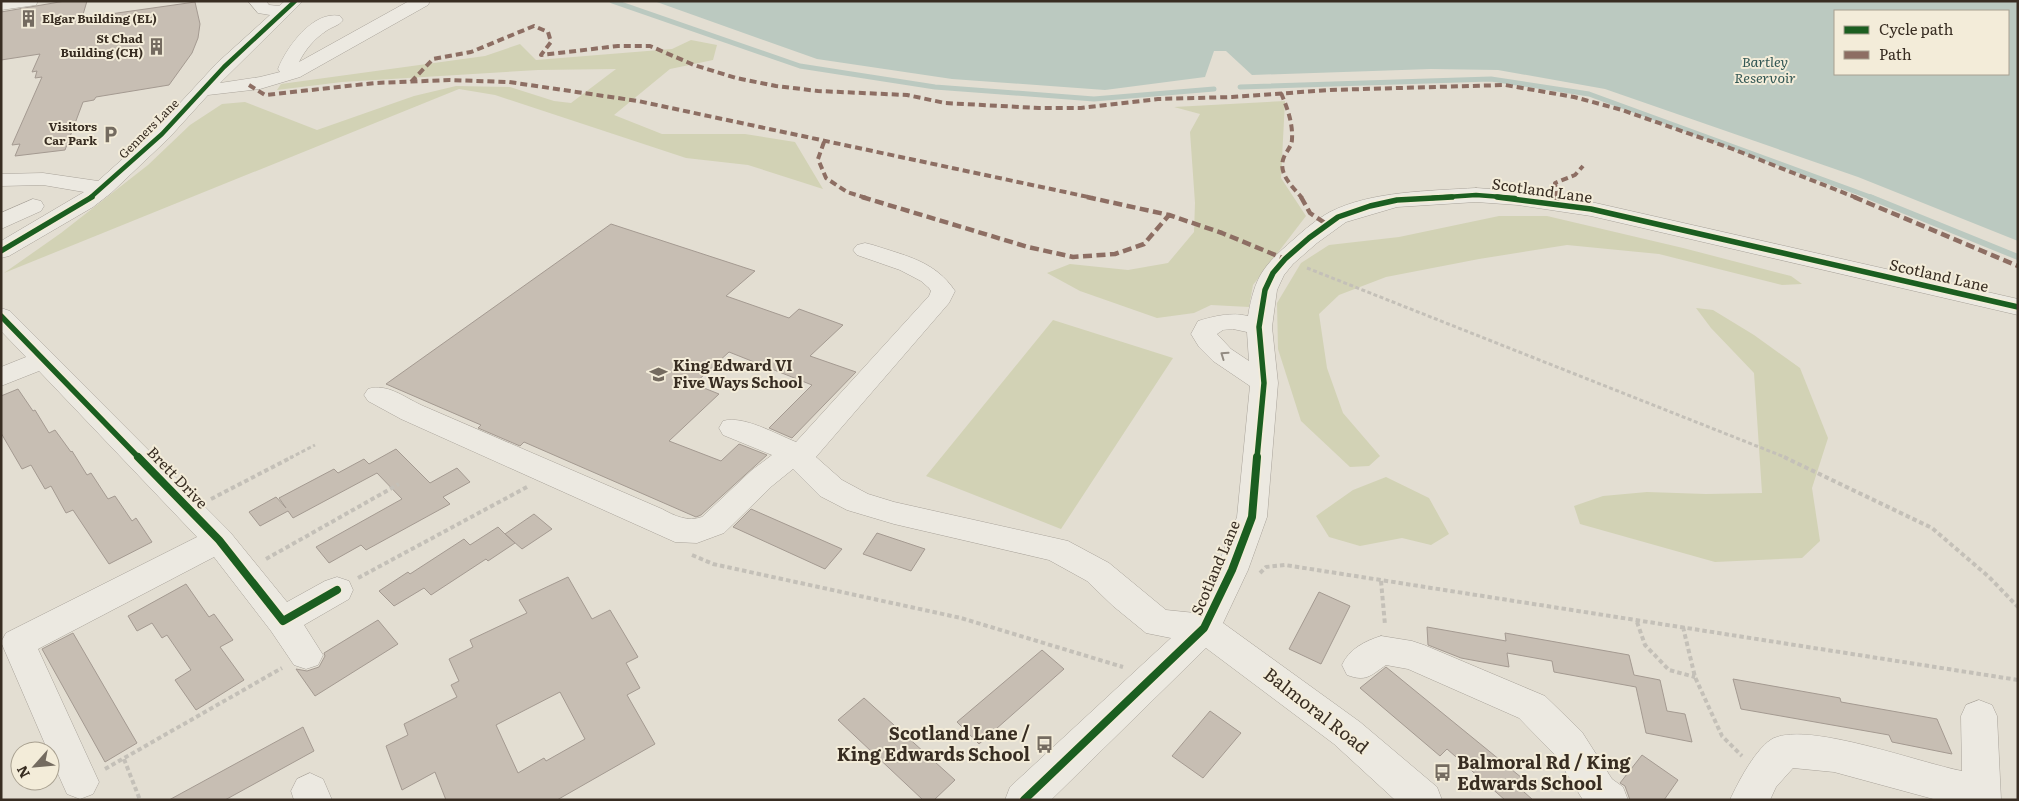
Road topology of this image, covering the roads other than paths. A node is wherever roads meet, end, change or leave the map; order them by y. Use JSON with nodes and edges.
{"nodes":[{"id":1,"x":30,"y":1,"type":"edge"},
{"id":2,"x":256,"y":1,"type":"edge"},
{"id":3,"x":422,"y":1,"type":"edge"},
{"id":4,"x":1,"y":5,"type":"edge"},
{"id":5,"x":289,"y":7,"type":"edge"},
{"id":6,"x":376,"y":26,"type":"junction"},
{"id":7,"x":293,"y":73,"type":"junction"},
{"id":8,"x":203,"y":90,"type":"junction"},
{"id":9,"x":1,"y":180,"type":"edge"},
{"id":10,"x":103,"y":188,"type":"junction"},
{"id":11,"x":33,"y":206,"type":"dead end"},
{"id":12,"x":1,"y":222,"type":"edge"},
{"id":13,"x":866,"y":250,"type":"dead end"},
{"id":14,"x":1,"y":251,"type":"edge"},
{"id":15,"x":2018,"y":307,"type":"edge"},
{"id":16,"x":1,"y":316,"type":"edge"},
{"id":17,"x":1259,"y":327,"type":"junction"},
{"id":18,"x":44,"y":359,"type":"junction"},
{"id":19,"x":1,"y":377,"type":"edge"},
{"id":20,"x":1264,"y":383,"type":"junction"},
{"id":21,"x":378,"y":395,"type":"dead end"},
{"id":22,"x":733,"y":428,"type":"dead end"},
{"id":23,"x":796,"y":455,"type":"junction"},
{"id":24,"x":219,"y":540,"type":"junction"},
{"id":25,"x":337,"y":590,"type":"road end"},
{"id":26,"x":282,"y":621,"type":"junction"},
{"id":27,"x":1204,"y":628,"type":"junction"},
{"id":28,"x":1375,"y":650,"type":"road end"},
{"id":29,"x":306,"y":655,"type":"road end"},
{"id":30,"x":1979,"y":716,"type":"dead end"},
{"id":31,"x":80,"y":782,"type":"road end"},
{"id":32,"x":1756,"y":787,"type":"edge"},
{"id":33,"x":1981,"y":796,"type":"edge"},
{"id":34,"x":1024,"y":800,"type":"edge"},
{"id":35,"x":1423,"y":800,"type":"edge"},
{"id":36,"x":1608,"y":800,"type":"edge"}],
"edges":[{"from":1,"to":4,"type":"street"},
{"from":2,"to":5,"type":"street"},
{"from":3,"to":6,"type":"street"},
{"from":5,"to":8,"type":"street","name":"Genners Lane"},
{"from":6,"to":7,"type":"street"},
{"from":6,"to":7,"type":"street"},
{"from":7,"to":8,"type":"street"},
{"from":8,"to":10,"type":"street","name":"Genners Lane"},
{"from":9,"to":10,"type":"street"},
{"from":10,"to":14,"type":"street","name":"Genners Lane"},
{"from":11,"to":12,"type":"street"},
{"from":13,"to":23,"type":"street"},
{"from":15,"to":17,"type":"street","name":"Scotland Lane"},
{"from":16,"to":18,"type":"street","name":"Brett Drive"},
{"from":17,"to":20,"type":"street","name":"Scotland Lane"},
{"from":20,"to":17,"type":"street","one_way":true},
{"from":18,"to":19,"type":"street"},
{"from":18,"to":24,"type":"street","name":"Brett Drive"},
{"from":20,"to":27,"type":"street","name":"Scotland Lane"},
{"from":21,"to":23,"type":"street"},
{"from":22,"to":23,"type":"street"},
{"from":23,"to":27,"type":"street"},
{"from":24,"to":26,"type":"street","name":"Brett Drive"},
{"from":24,"to":31,"type":"street"},
{"from":25,"to":26,"type":"street"},
{"from":26,"to":29,"type":"street","name":"Brett Drive"},
{"from":27,"to":34,"type":"street","name":"Scotland Lane"},
{"from":27,"to":35,"type":"street","name":"Balmoral Road"},
{"from":28,"to":36,"type":"street"},
{"from":30,"to":33,"type":"street"},
{"from":32,"to":33,"type":"street"}]}
